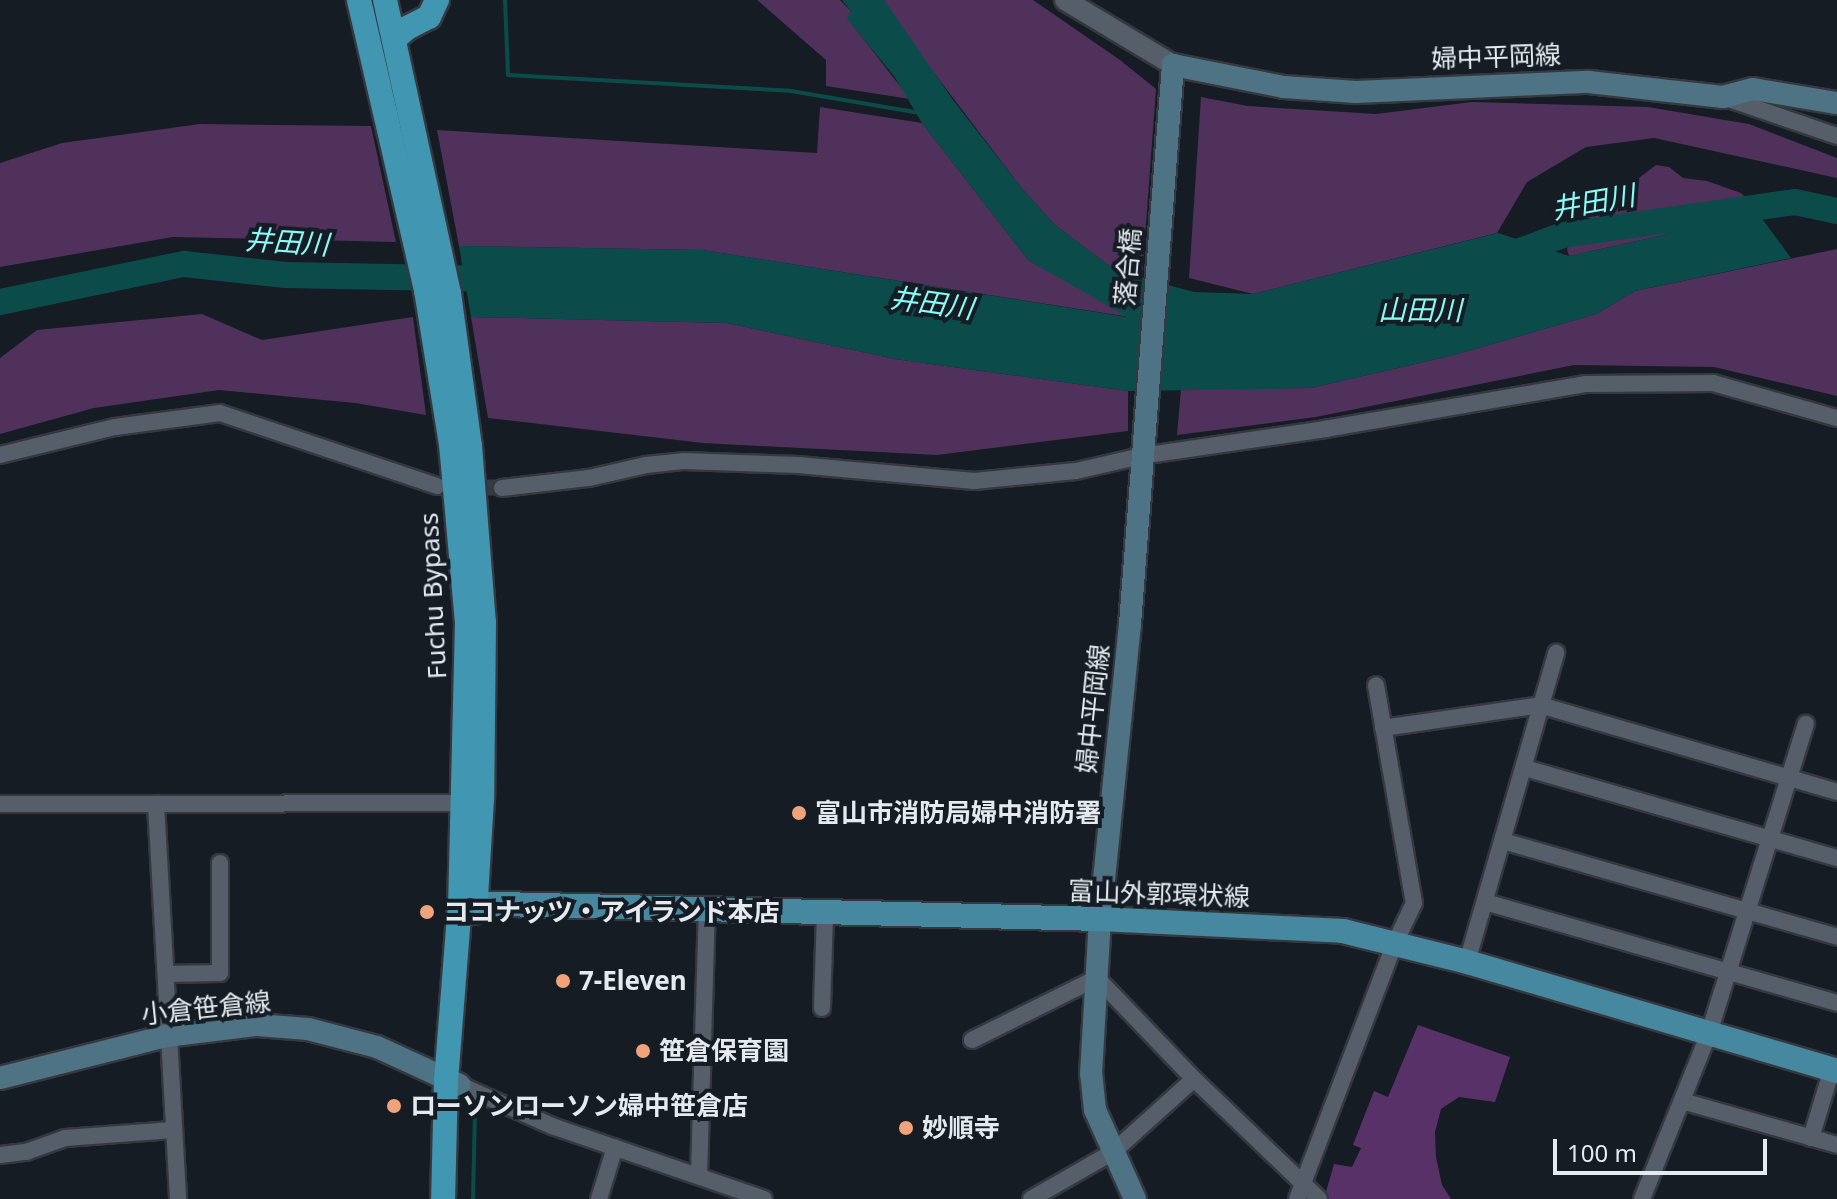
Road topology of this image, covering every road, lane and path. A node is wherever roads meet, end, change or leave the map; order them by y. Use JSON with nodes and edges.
{"nodes":[{"id":1,"x":359,"y":0,"type":"edge"},
{"id":2,"x":385,"y":0,"type":"edge"},
{"id":3,"x":396,"y":0,"type":"edge"},
{"id":4,"x":429,"y":0,"type":"edge"},
{"id":5,"x":437,"y":0,"type":"edge"},
{"id":6,"x":1065,"y":0,"type":"edge"},
{"id":7,"x":394,"y":39,"type":"junction"},
{"id":8,"x":1172,"y":74,"type":"junction"},
{"id":9,"x":1723,"y":97,"type":"junction"},
{"id":10,"x":1837,"y":103,"type":"edge"},
{"id":11,"x":1837,"y":136,"type":"edge"},
{"id":12,"x":1837,"y":418,"type":"edge"},
{"id":13,"x":460,"y":445,"type":"junction"},
{"id":14,"x":0,"y":455,"type":"edge"},
{"id":15,"x":1141,"y":456,"type":"junction"},
{"id":16,"x":437,"y":486,"type":"dead end"},
{"id":17,"x":502,"y":488,"type":"tunnel mouth"},
{"id":18,"x":1556,"y":653,"type":"dead end"},
{"id":19,"x":1376,"y":685,"type":"dead end"},
{"id":20,"x":1540,"y":705,"type":"junction"},
{"id":21,"x":1806,"y":724,"type":"dead end"},
{"id":22,"x":1383,"y":728,"type":"junction"},
{"id":23,"x":1525,"y":768,"type":"junction"},
{"id":24,"x":1789,"y":779,"type":"junction"},
{"id":25,"x":1837,"y":792,"type":"edge"},
{"id":26,"x":463,"y":803,"type":"junction"},
{"id":27,"x":0,"y":804,"type":"edge"},
{"id":28,"x":156,"y":804,"type":"junction"},
{"id":29,"x":1771,"y":840,"type":"junction"},
{"id":30,"x":1503,"y":841,"type":"junction"},
{"id":31,"x":1837,"y":858,"type":"edge"},
{"id":32,"x":220,"y":863,"type":"dead end"},
{"id":33,"x":1485,"y":902,"type":"junction"},
{"id":34,"x":468,"y":904,"type":"junction"},
{"id":35,"x":707,"y":909,"type":"junction"},
{"id":36,"x":1749,"y":911,"type":"junction"},
{"id":37,"x":825,"y":913,"type":"junction"},
{"id":38,"x":1100,"y":919,"type":"junction"},
{"id":39,"x":1837,"y":937,"type":"edge"},
{"id":40,"x":1395,"y":943,"type":"junction"},
{"id":41,"x":1467,"y":962,"type":"junction"},
{"id":42,"x":1729,"y":972,"type":"junction"},
{"id":43,"x":166,"y":974,"type":"junction"},
{"id":44,"x":1097,"y":978,"type":"junction"},
{"id":45,"x":1837,"y":1003,"type":"edge"},
{"id":46,"x":822,"y":1008,"type":"dead end"},
{"id":47,"x":1709,"y":1033,"type":"junction"},
{"id":48,"x":166,"y":1036,"type":"junction"},
{"id":49,"x":972,"y":1040,"type":"dead end"},
{"id":50,"x":1834,"y":1070,"type":"edge"},
{"id":51,"x":0,"y":1078,"type":"edge"},
{"id":52,"x":1194,"y":1079,"type":"junction"},
{"id":53,"x":453,"y":1082,"type":"junction"},
{"id":54,"x":1682,"y":1101,"type":"junction"},
{"id":55,"x":173,"y":1130,"type":"junction"},
{"id":56,"x":1811,"y":1138,"type":"junction"},
{"id":57,"x":1837,"y":1145,"type":"edge"},
{"id":58,"x":615,"y":1147,"type":"junction"},
{"id":59,"x":1113,"y":1152,"type":"junction"},
{"id":60,"x":0,"y":1155,"type":"edge"},
{"id":61,"x":699,"y":1175,"type":"junction"},
{"id":62,"x":1300,"y":1191,"type":"edge"},
{"id":63,"x":1647,"y":1198,"type":"edge"},
{"id":64,"x":178,"y":1199,"type":"edge"},
{"id":65,"x":443,"y":1199,"type":"edge"},
{"id":66,"x":459,"y":1199,"type":"edge"},
{"id":67,"x":599,"y":1199,"type":"edge"},
{"id":68,"x":764,"y":1199,"type":"edge"},
{"id":69,"x":1031,"y":1199,"type":"edge"},
{"id":70,"x":1135,"y":1199,"type":"edge"},
{"id":71,"x":1319,"y":1199,"type":"edge"}],
"edges":[{"from":1,"to":13,"type":"highway","name":"Fuchu Bypass"},
{"from":2,"to":7,"type":"highway","name":"Fuchu Bypass"},
{"from":3,"to":4,"type":"highway"},
{"from":5,"to":7,"type":"highway"},
{"from":6,"to":8,"type":"street"},
{"from":7,"to":13,"type":"highway","name":"Fuchu Bypass"},
{"from":8,"to":9,"type":"main road","name":"婦中平岡線"},
{"from":8,"to":15,"type":"main road","name":"落合橋"},
{"from":9,"to":10,"type":"main road","name":"婦中平岡線"},
{"from":9,"to":11,"type":"street"},
{"from":12,"to":15,"type":"street"},
{"from":13,"to":26,"type":"highway","name":"Fuchu Bypass"},
{"from":13,"to":34,"type":"highway","name":"Fuchu Bypass"},
{"from":14,"to":16,"type":"street"},
{"from":15,"to":17,"type":"street"},
{"from":15,"to":38,"type":"main road","name":"婦中平岡線"},
{"from":18,"to":20,"type":"street"},
{"from":19,"to":22,"type":"street"},
{"from":20,"to":22,"type":"street"},
{"from":20,"to":23,"type":"street"},
{"from":20,"to":24,"type":"street"},
{"from":21,"to":24,"type":"street"},
{"from":22,"to":40,"type":"street"},
{"from":23,"to":29,"type":"street"},
{"from":23,"to":30,"type":"street"},
{"from":24,"to":25,"type":"street"},
{"from":24,"to":29,"type":"street"},
{"from":26,"to":28,"type":"street"},
{"from":26,"to":34,"type":"highway","name":"Fuchu Bypass"},
{"from":27,"to":28,"type":"street"},
{"from":28,"to":43,"type":"street"},
{"from":29,"to":31,"type":"street"},
{"from":29,"to":36,"type":"street"},
{"from":30,"to":33,"type":"street"},
{"from":30,"to":36,"type":"street"},
{"from":32,"to":43,"type":"street"},
{"from":33,"to":41,"type":"street"},
{"from":33,"to":42,"type":"street"},
{"from":34,"to":35,"type":"main road","name":"富山外郭環状線"},
{"from":34,"to":53,"type":"highway","name":"Fuchu Bypass"},
{"from":35,"to":37,"type":"main road","name":"富山外郭環状線"},
{"from":35,"to":61,"type":"street"},
{"from":36,"to":39,"type":"street"},
{"from":36,"to":42,"type":"street"},
{"from":37,"to":38,"type":"main road","name":"富山外郭環状線"},
{"from":37,"to":46,"type":"street"},
{"from":38,"to":40,"type":"main road","name":"富山外郭環状線"},
{"from":38,"to":44,"type":"main road","name":"婦中平岡線"},
{"from":40,"to":41,"type":"main road","name":"富山外郭環状線"},
{"from":40,"to":62,"type":"street"},
{"from":41,"to":47,"type":"main road","name":"富山外郭環状線"},
{"from":42,"to":45,"type":"street"},
{"from":42,"to":47,"type":"street"},
{"from":43,"to":48,"type":"street"},
{"from":44,"to":49,"type":"street"},
{"from":44,"to":52,"type":"street"},
{"from":44,"to":59,"type":"main road","name":"婦中平岡線"},
{"from":47,"to":50,"type":"main road","name":"富山外郭環状線"},
{"from":47,"to":54,"type":"street"},
{"from":48,"to":51,"type":"main road","name":"小倉笹倉線"},
{"from":48,"to":53,"type":"main road","name":"小倉笹倉線"},
{"from":48,"to":55,"type":"street"},
{"from":50,"to":56,"type":"street"},
{"from":52,"to":59,"type":"street"},
{"from":52,"to":62,"type":"street"},
{"from":53,"to":58,"type":"street"},
{"from":53,"to":65,"type":"highway","name":"Fuchu Bypass"},
{"from":53,"to":66,"type":"highway","name":"Fuchu Bypass"},
{"from":54,"to":56,"type":"street"},
{"from":54,"to":63,"type":"street"},
{"from":55,"to":60,"type":"street"},
{"from":55,"to":64,"type":"street"},
{"from":56,"to":57,"type":"street"},
{"from":58,"to":61,"type":"street"},
{"from":58,"to":67,"type":"street"},
{"from":59,"to":69,"type":"street"},
{"from":59,"to":70,"type":"main road","name":"婦中平岡線"},
{"from":61,"to":68,"type":"street"},
{"from":62,"to":71,"type":"street"}]}
